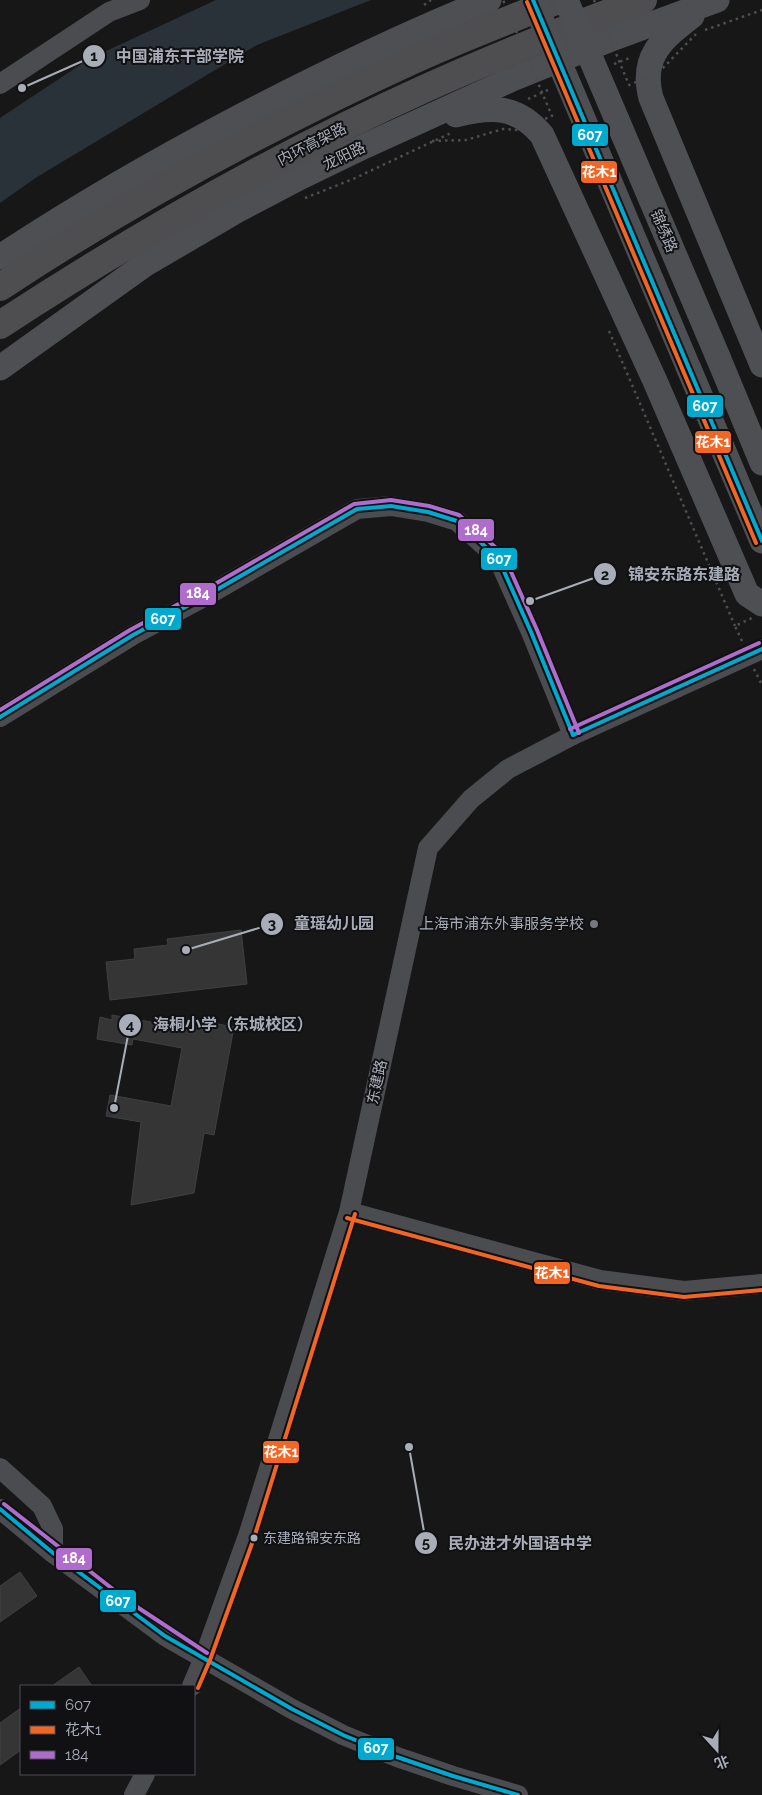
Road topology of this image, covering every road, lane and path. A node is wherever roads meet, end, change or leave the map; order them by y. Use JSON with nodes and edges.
{"nodes":[{"id":1,"x":140,"y":0,"type":"edge"},
{"id":2,"x":489,"y":0,"type":"edge"},
{"id":3,"x":503,"y":0,"type":"edge"},
{"id":4,"x":532,"y":0,"type":"edge"},
{"id":5,"x":558,"y":0,"type":"edge"},
{"id":6,"x":566,"y":0,"type":"edge"},
{"id":7,"x":594,"y":0,"type":"edge"},
{"id":8,"x":643,"y":0,"type":"edge"},
{"id":9,"x":714,"y":1,"type":"edge"},
{"id":10,"x":762,"y":10,"type":"edge"},
{"id":11,"x":696,"y":34,"type":"junction"},
{"id":12,"x":688,"y":37,"type":"dead end"},
{"id":13,"x":656,"y":49,"type":"junction"},
{"id":14,"x":611,"y":65,"type":"dead end"},
{"id":15,"x":0,"y":84,"type":"edge"},
{"id":16,"x":556,"y":87,"type":"dead end"},
{"id":17,"x":512,"y":120,"type":"junction"},
{"id":18,"x":459,"y":129,"type":"dead end"},
{"id":19,"x":522,"y":135,"type":"dead end"},
{"id":20,"x":432,"y":142,"type":"junction"},
{"id":21,"x":334,"y":161,"type":"junction"},
{"id":22,"x":300,"y":200,"type":"dead end"},
{"id":23,"x":0,"y":257,"type":"edge"},
{"id":24,"x":60,"y":286,"type":"junction"},
{"id":25,"x":0,"y":288,"type":"edge"},
{"id":26,"x":0,"y":325,"type":"edge"},
{"id":27,"x":607,"y":326,"type":"dead end"},
{"id":28,"x":0,"y":333,"type":"edge"},
{"id":29,"x":762,"y":365,"type":"edge"},
{"id":30,"x":0,"y":368,"type":"edge"},
{"id":31,"x":762,"y":462,"type":"edge"},
{"id":32,"x":762,"y":541,"type":"edge"},
{"id":33,"x":762,"y":604,"type":"edge"},
{"id":34,"x":735,"y":626,"type":"dead end"},
{"id":35,"x":762,"y":649,"type":"edge"},
{"id":36,"x":0,"y":717,"type":"edge"},
{"id":37,"x":573,"y":735,"type":"junction"},
{"id":38,"x":349,"y":1212,"type":"junction"},
{"id":39,"x":762,"y":1284,"type":"edge"},
{"id":40,"x":0,"y":1468,"type":"edge"},
{"id":41,"x":0,"y":1509,"type":"edge"},
{"id":42,"x":53,"y":1553,"type":"junction"},
{"id":43,"x":204,"y":1658,"type":"junction"},
{"id":44,"x":192,"y":1685,"type":"edge"},
{"id":45,"x":144,"y":1775,"type":"edge"},
{"id":46,"x":134,"y":1795,"type":"edge"},
{"id":47,"x":518,"y":1795,"type":"edge"}],
"edges":[{"from":1,"to":15,"type":"street"},
{"from":2,"to":23,"type":"main road"},
{"from":3,"to":17,"type":"path","bridge":true},
{"from":4,"to":32,"type":"main road","name":"锦绣路","bridge":true},
{"from":5,"to":25,"type":"highway","name":"内环高架路"},
{"from":6,"to":31,"type":"main road","name":"锦绣路","bridge":true},
{"from":7,"to":11,"type":"path","bridge":true},
{"from":8,"to":24,"type":"highway","name":"内环高架路"},
{"from":9,"to":13,"type":"main road"},
{"from":9,"to":21,"type":"main road","name":"龙阳路"},
{"from":10,"to":11,"type":"path"},
{"from":11,"to":12,"type":"path"},
{"from":13,"to":14,"type":"path"},
{"from":13,"to":29,"type":"main road"},
{"from":16,"to":17,"type":"path"},
{"from":17,"to":19,"type":"path"},
{"from":17,"to":20,"type":"path","bridge":true},
{"from":17,"to":21,"type":"main road"},
{"from":17,"to":33,"type":"main road"},
{"from":18,"to":20,"type":"path"},
{"from":20,"to":22,"type":"path"},
{"from":21,"to":30,"type":"main road","name":"龙阳路"},
{"from":24,"to":26,"type":"highway","name":"内环高架路"},
{"from":24,"to":28,"type":"highway"},
{"from":27,"to":34,"type":"path"},
{"from":35,"to":37,"type":"street","name":"东建路"},
{"from":36,"to":37,"type":"street"},
{"from":37,"to":38,"type":"street","name":"东建路"},
{"from":38,"to":39,"type":"street"},
{"from":38,"to":43,"type":"street","name":"东建路"},
{"from":40,"to":42,"type":"street"},
{"from":41,"to":42,"type":"street"},
{"from":42,"to":43,"type":"street"},
{"from":43,"to":44,"type":"street","name":"东建路"},
{"from":43,"to":47,"type":"street"},
{"from":45,"to":46,"type":"street"}]}
